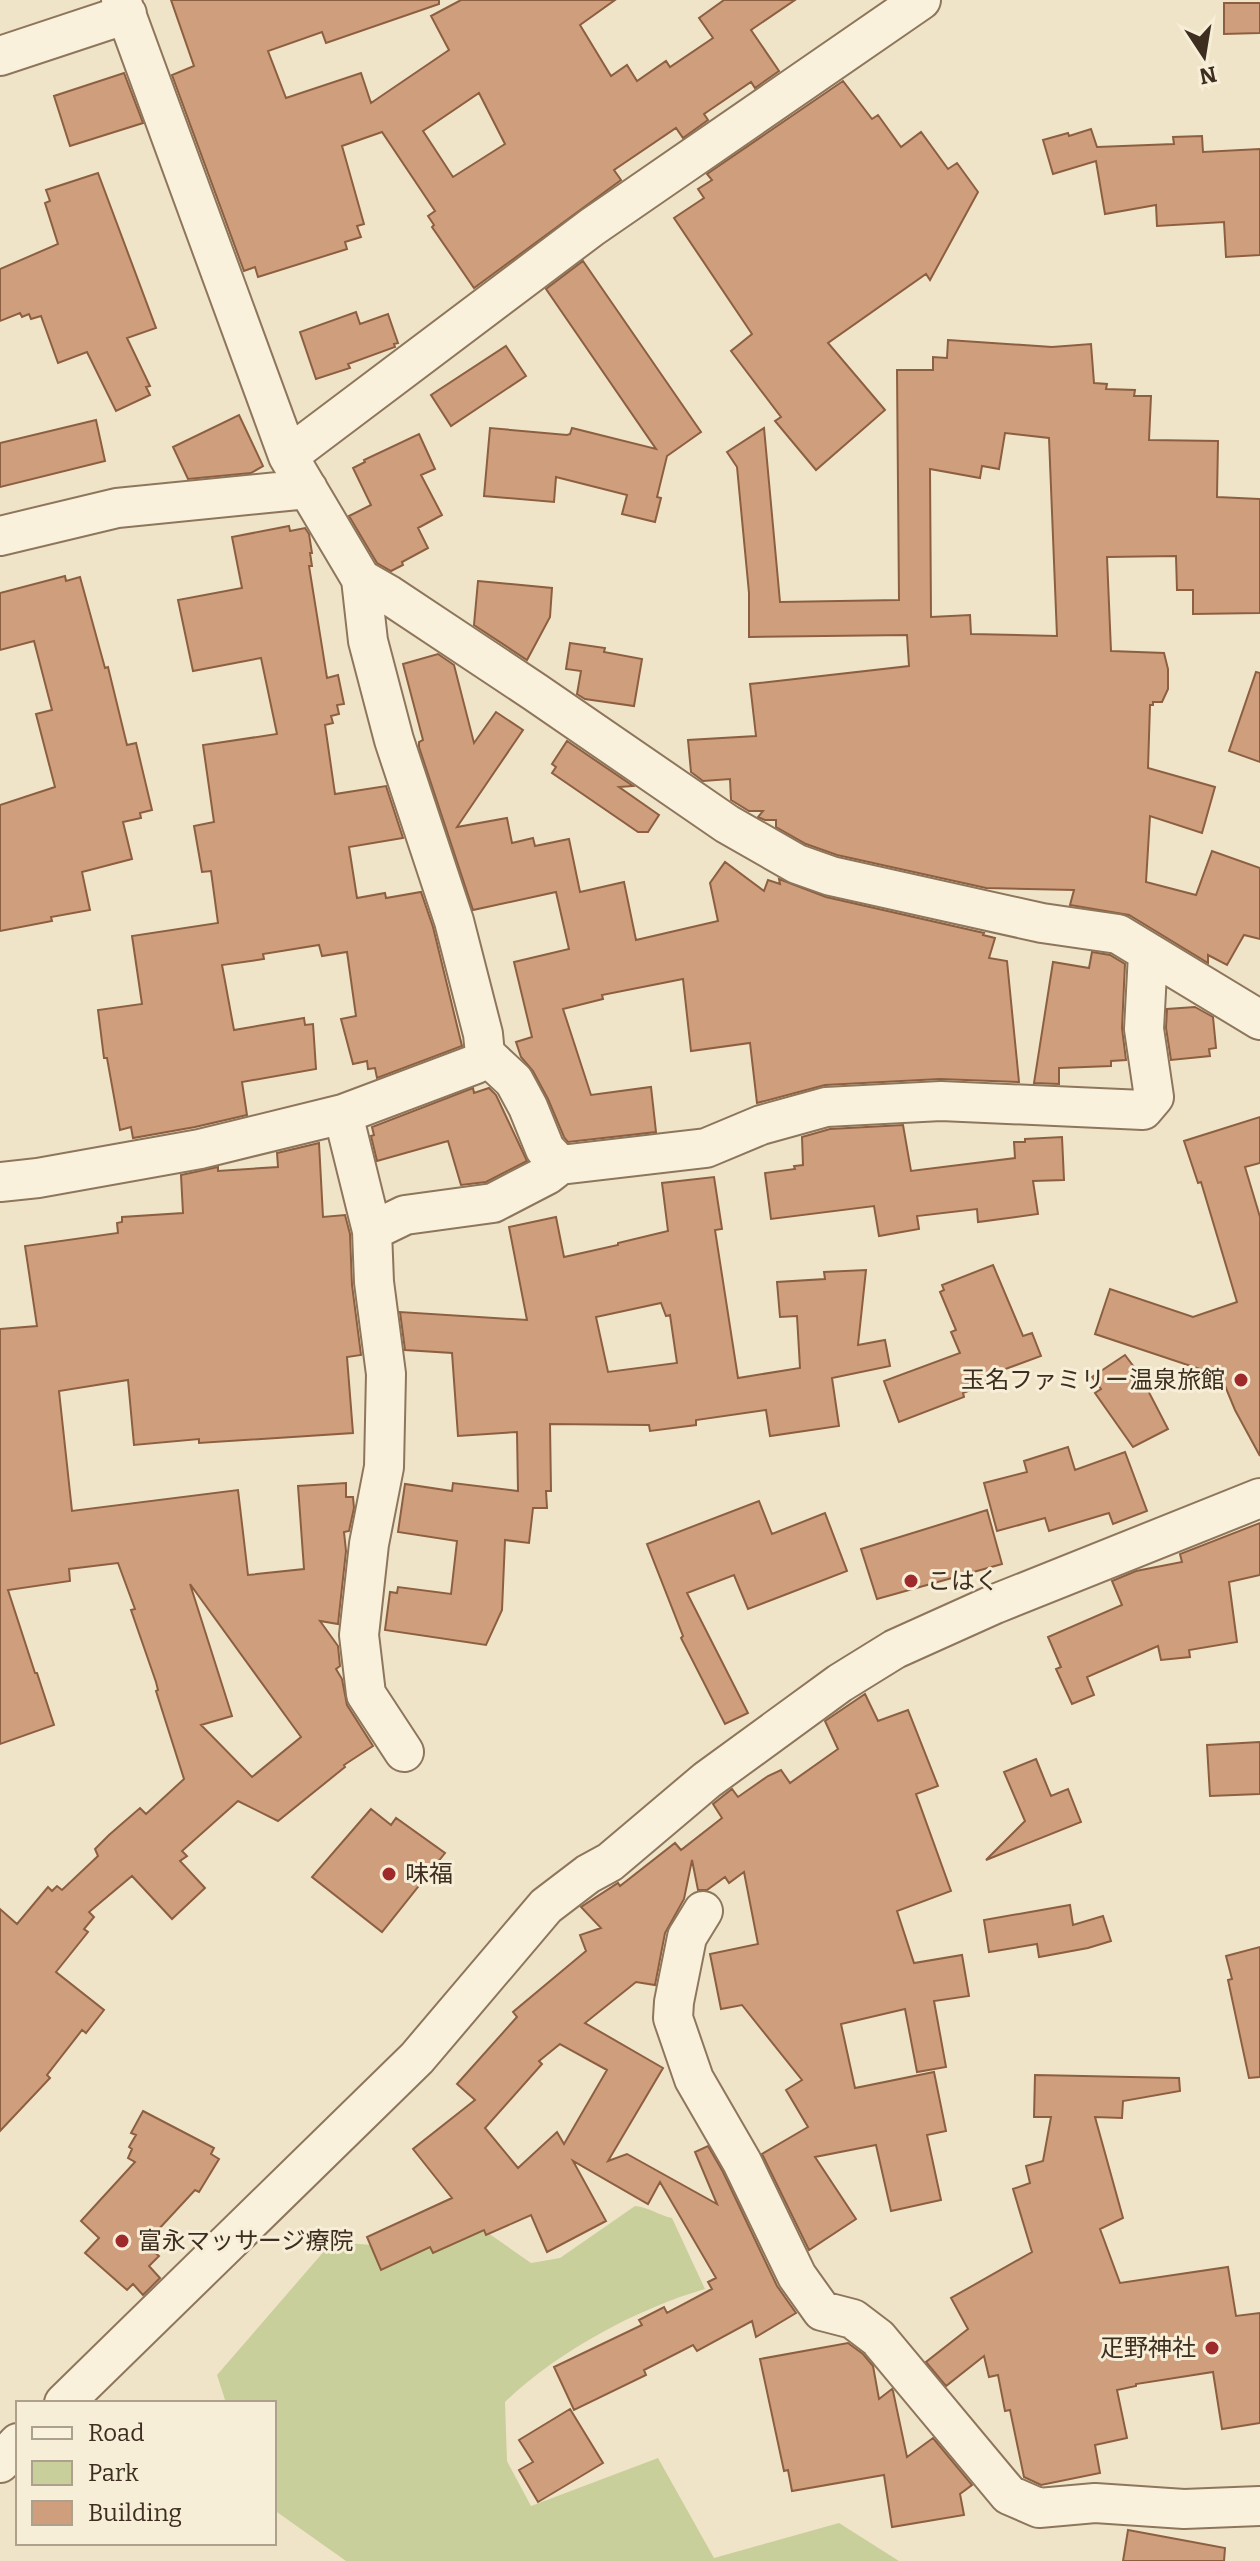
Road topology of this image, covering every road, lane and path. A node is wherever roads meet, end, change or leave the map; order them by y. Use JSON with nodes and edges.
{"nodes":[{"id":1,"x":921,"y":0,"type":"edge"},
{"id":2,"x":124,"y":7,"type":"edge"},
{"id":3,"x":0,"y":56,"type":"edge"},
{"id":4,"x":288,"y":456,"type":"junction"},
{"id":5,"x":308,"y":489,"type":"junction"},
{"id":6,"x":0,"y":536,"type":"edge"},
{"id":7,"x":361,"y":579,"type":"junction"},
{"id":8,"x":1148,"y":954,"type":"junction"},
{"id":9,"x":1260,"y":1020,"type":"edge"},
{"id":10,"x":485,"y":1054,"type":"junction"},
{"id":11,"x":343,"y":1114,"type":"junction"},
{"id":12,"x":560,"y":1165,"type":"junction"},
{"id":13,"x":0,"y":1182,"type":"edge"},
{"id":14,"x":372,"y":1231,"type":"junction"},
{"id":15,"x":1260,"y":1498,"type":"edge"},
{"id":16,"x":404,"y":1752,"type":"dead end"},
{"id":17,"x":703,"y":1911,"type":"dead end"},
{"id":18,"x":66,"y":2401,"type":"edge"},
{"id":19,"x":16,"y":2445,"type":"edge"},
{"id":20,"x":0,"y":2463,"type":"edge"},
{"id":21,"x":1260,"y":2506,"type":"edge"}],
"edges":[{"from":1,"to":4,"type":"street"},
{"from":2,"to":3,"type":"street"},
{"from":2,"to":4,"type":"street"},
{"from":4,"to":5,"type":"street"},
{"from":5,"to":6,"type":"street"},
{"from":5,"to":7,"type":"street"},
{"from":7,"to":8,"type":"street"},
{"from":7,"to":10,"type":"street"},
{"from":8,"to":9,"type":"street"},
{"from":8,"to":12,"type":"street"},
{"from":10,"to":11,"type":"street"},
{"from":10,"to":12,"type":"street"},
{"from":11,"to":13,"type":"street"},
{"from":11,"to":14,"type":"street"},
{"from":12,"to":14,"type":"street"},
{"from":14,"to":16,"type":"street"},
{"from":15,"to":18,"type":"street"},
{"from":17,"to":21,"type":"street"},
{"from":19,"to":20,"type":"street"}]}
